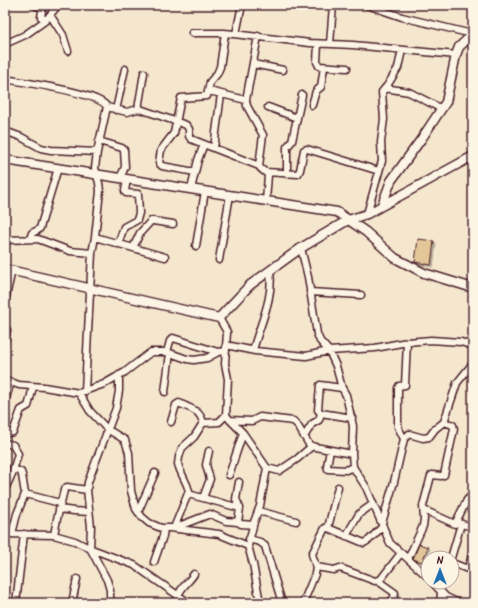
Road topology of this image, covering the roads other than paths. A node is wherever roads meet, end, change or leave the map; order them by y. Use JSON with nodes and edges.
{"nodes":[{"id":1,"x":35,"y":5,"type":"edge"},
{"id":2,"x":58,"y":5,"type":"edge"},
{"id":3,"x":242,"y":5,"type":"edge"},
{"id":4,"x":333,"y":5,"type":"edge"},
{"id":5,"x":367,"y":5,"type":"edge"},
{"id":6,"x":43,"y":6,"type":"edge"},
{"id":7,"x":50,"y":15,"type":"junction"},
{"id":8,"x":46,"y":20,"type":"junction"},
{"id":9,"x":192,"y":33,"type":"dead end"},
{"id":10,"x":225,"y":33,"type":"junction"},
{"id":11,"x":236,"y":34,"type":"junction"},
{"id":12,"x":473,"y":34,"type":"edge"},
{"id":13,"x":258,"y":36,"type":"junction"},
{"id":14,"x":5,"y":44,"type":"edge"},
{"id":15,"x":318,"y":44,"type":"junction"},
{"id":16,"x":330,"y":44,"type":"junction"},
{"id":17,"x":402,"y":50,"type":"junction"},
{"id":18,"x":68,"y":51,"type":"dead end"},
{"id":19,"x":456,"y":55,"type":"junction"},
{"id":20,"x":253,"y":64,"type":"junction"},
{"id":21,"x":324,"y":67,"type":"junction"},
{"id":22,"x":347,"y":68,"type":"dead end"},
{"id":23,"x":125,"y":69,"type":"dead end"},
{"id":24,"x":283,"y":70,"type":"dead end"},
{"id":25,"x":144,"y":72,"type":"dead end"},
{"id":26,"x":5,"y":79,"type":"edge"},
{"id":27,"x":385,"y":88,"type":"junction"},
{"id":28,"x":209,"y":91,"type":"junction"},
{"id":29,"x":221,"y":94,"type":"junction"},
{"id":30,"x":302,"y":95,"type":"dead end"},
{"id":31,"x":246,"y":100,"type":"junction"},
{"id":32,"x":312,"y":105,"type":"dead end"},
{"id":33,"x":107,"y":107,"type":"junction"},
{"id":34,"x":268,"y":107,"type":"dead end"},
{"id":35,"x":138,"y":109,"type":"junction"},
{"id":36,"x":442,"y":109,"type":"junction"},
{"id":37,"x":116,"y":110,"type":"junction"},
{"id":38,"x":297,"y":118,"type":"junction"},
{"id":39,"x":176,"y":122,"type":"junction"},
{"id":40,"x":5,"y":132,"type":"edge"},
{"id":41,"x":99,"y":141,"type":"junction"},
{"id":42,"x":204,"y":144,"type":"junction"},
{"id":43,"x":214,"y":148,"type":"junction"},
{"id":44,"x":97,"y":152,"type":"junction"},
{"id":45,"x":473,"y":156,"type":"edge"},
{"id":46,"x":5,"y":160,"type":"edge"},
{"id":47,"x":259,"y":166,"type":"junction"},
{"id":48,"x":58,"y":168,"type":"junction"},
{"id":49,"x":379,"y":171,"type":"junction"},
{"id":50,"x":195,"y":172,"type":"junction"},
{"id":51,"x":266,"y":172,"type":"junction"},
{"id":52,"x":96,"y":174,"type":"junction"},
{"id":53,"x":287,"y":174,"type":"junction"},
{"id":54,"x":124,"y":178,"type":"junction"},
{"id":55,"x":192,"y":189,"type":"junction"},
{"id":56,"x":205,"y":191,"type":"junction"},
{"id":57,"x":230,"y":195,"type":"junction"},
{"id":58,"x":266,"y":201,"type":"junction"},
{"id":59,"x":382,"y":205,"type":"junction"},
{"id":60,"x":367,"y":214,"type":"junction"},
{"id":61,"x":348,"y":220,"type":"junction"},
{"id":62,"x":173,"y":224,"type":"dead end"},
{"id":63,"x":95,"y":237,"type":"junction"},
{"id":64,"x":30,"y":239,"type":"junction"},
{"id":65,"x":5,"y":240,"type":"edge"},
{"id":66,"x":118,"y":244,"type":"junction"},
{"id":67,"x":196,"y":246,"type":"dead end"},
{"id":68,"x":133,"y":248,"type":"junction"},
{"id":69,"x":301,"y":248,"type":"junction"},
{"id":70,"x":92,"y":253,"type":"junction"},
{"id":71,"x":165,"y":257,"type":"dead end"},
{"id":72,"x":219,"y":260,"type":"dead end"},
{"id":73,"x":8,"y":270,"type":"edge"},
{"id":74,"x":270,"y":271,"type":"junction"},
{"id":75,"x":473,"y":288,"type":"edge"},
{"id":76,"x":91,"y":289,"type":"junction"},
{"id":77,"x":310,"y":292,"type":"junction"},
{"id":78,"x":361,"y":295,"type":"dead end"},
{"id":79,"x":5,"y":302,"type":"edge"},
{"id":80,"x":219,"y":318,"type":"junction"},
{"id":81,"x":5,"y":328,"type":"edge"},
{"id":82,"x":5,"y":339,"type":"edge"},
{"id":83,"x":407,"y":342,"type":"junction"},
{"id":84,"x":473,"y":346,"type":"edge"},
{"id":85,"x":226,"y":348,"type":"junction"},
{"id":86,"x":253,"y":350,"type":"junction"},
{"id":87,"x":329,"y":351,"type":"junction"},
{"id":88,"x":169,"y":352,"type":"junction"},
{"id":89,"x":218,"y":352,"type":"junction"},
{"id":90,"x":473,"y":363,"type":"edge"},
{"id":91,"x":119,"y":375,"type":"junction"},
{"id":92,"x":8,"y":381,"type":"edge"},
{"id":93,"x":33,"y":386,"type":"junction"},
{"id":94,"x":342,"y":388,"type":"junction"},
{"id":95,"x":82,"y":392,"type":"junction"},
{"id":96,"x":166,"y":392,"type":"dead end"},
{"id":97,"x":5,"y":401,"type":"edge"},
{"id":98,"x":321,"y":413,"type":"junction"},
{"id":99,"x":228,"y":417,"type":"junction"},
{"id":100,"x":352,"y":418,"type":"junction"},
{"id":101,"x":171,"y":422,"type":"dead end"},
{"id":102,"x":444,"y":422,"type":"junction"},
{"id":103,"x":203,"y":423,"type":"junction"},
{"id":104,"x":107,"y":429,"type":"junction"},
{"id":105,"x":6,"y":432,"type":"edge"},
{"id":106,"x":243,"y":433,"type":"junction"},
{"id":107,"x":304,"y":437,"type":"junction"},
{"id":108,"x":404,"y":439,"type":"junction"},
{"id":109,"x":6,"y":443,"type":"edge"},
{"id":110,"x":312,"y":446,"type":"junction"},
{"id":111,"x":209,"y":450,"type":"dead end"},
{"id":112,"x":330,"y":450,"type":"junction"},
{"id":113,"x":352,"y":454,"type":"junction"},
{"id":114,"x":353,"y":467,"type":"junction"},
{"id":115,"x":267,"y":468,"type":"junction"},
{"id":116,"x":14,"y":469,"type":"junction"},
{"id":117,"x":155,"y":473,"type":"dead end"},
{"id":118,"x":229,"y":475,"type":"dead end"},
{"id":119,"x":239,"y":482,"type":"dead end"},
{"id":120,"x":338,"y":487,"type":"dead end"},
{"id":121,"x":5,"y":489,"type":"edge"},
{"id":122,"x":87,"y":490,"type":"junction"},
{"id":123,"x":25,"y":494,"type":"junction"},
{"id":124,"x":188,"y":494,"type":"junction"},
{"id":125,"x":472,"y":497,"type":"edge"},
{"id":126,"x":203,"y":498,"type":"junction"},
{"id":127,"x":372,"y":504,"type":"junction"},
{"id":128,"x":60,"y":506,"type":"junction"},
{"id":129,"x":240,"y":508,"type":"junction"},
{"id":130,"x":424,"y":510,"type":"junction"},
{"id":131,"x":258,"y":511,"type":"junction"},
{"id":132,"x":89,"y":512,"type":"junction"},
{"id":133,"x":138,"y":512,"type":"junction"},
{"id":134,"x":296,"y":521,"type":"dead end"},
{"id":135,"x":238,"y":522,"type":"junction"},
{"id":136,"x":459,"y":524,"type":"junction"},
{"id":137,"x":253,"y":525,"type":"junction"},
{"id":138,"x":383,"y":525,"type":"junction"},
{"id":139,"x":473,"y":527,"type":"edge"},
{"id":140,"x":164,"y":528,"type":"junction"},
{"id":141,"x":174,"y":528,"type":"junction"},
{"id":142,"x":328,"y":528,"type":"junction"},
{"id":143,"x":5,"y":534,"type":"edge"},
{"id":144,"x":12,"y":534,"type":"junction"},
{"id":145,"x":24,"y":534,"type":"junction"},
{"id":146,"x":54,"y":535,"type":"junction"},
{"id":147,"x":346,"y":536,"type":"junction"},
{"id":148,"x":249,"y":539,"type":"junction"},
{"id":149,"x":248,"y":546,"type":"junction"},
{"id":150,"x":90,"y":548,"type":"junction"},
{"id":151,"x":453,"y":550,"type":"edge"},
{"id":152,"x":473,"y":551,"type":"edge"},
{"id":153,"x":401,"y":553,"type":"junction"},
{"id":154,"x":408,"y":559,"type":"junction"},
{"id":155,"x":154,"y":562,"type":"dead end"},
{"id":156,"x":460,"y":566,"type":"edge"},
{"id":157,"x":316,"y":567,"type":"junction"},
{"id":158,"x":420,"y":570,"type":"edge"},
{"id":159,"x":470,"y":570,"type":"edge"},
{"id":160,"x":194,"y":574,"type":"dead end"},
{"id":161,"x":77,"y":579,"type":"dead end"},
{"id":162,"x":378,"y":581,"type":"junction"},
{"id":163,"x":439,"y":590,"type":"edge"},
{"id":164,"x":441,"y":593,"type":"junction"},
{"id":165,"x":178,"y":598,"type":"edge"},
{"id":166,"x":16,"y":603,"type":"edge"},
{"id":167,"x":72,"y":603,"type":"edge"},
{"id":168,"x":110,"y":603,"type":"edge"},
{"id":169,"x":189,"y":603,"type":"edge"},
{"id":170,"x":260,"y":603,"type":"edge"},
{"id":171,"x":282,"y":603,"type":"edge"},
{"id":172,"x":303,"y":603,"type":"edge"},
{"id":173,"x":390,"y":603,"type":"edge"},
{"id":174,"x":440,"y":603,"type":"edge"},
{"id":175,"x":459,"y":603,"type":"edge"}],
"edges":[{"from":1,"to":6,"type":"street"},
{"from":2,"to":7,"type":"street"},
{"from":3,"to":11,"type":"street"},
{"from":4,"to":16,"type":"street"},
{"from":5,"to":12,"type":"street"},
{"from":6,"to":8,"type":"street"},
{"from":7,"to":8,"type":"street"},
{"from":7,"to":18,"type":"street"},
{"from":8,"to":14,"type":"street"},
{"from":9,"to":10,"type":"street"},
{"from":10,"to":11,"type":"street"},
{"from":10,"to":28,"type":"street"},
{"from":11,"to":13,"type":"street"},
{"from":12,"to":19,"type":"street"},
{"from":13,"to":15,"type":"street"},
{"from":13,"to":20,"type":"street"},
{"from":15,"to":16,"type":"street"},
{"from":15,"to":21,"type":"street"},
{"from":16,"to":17,"type":"street"},
{"from":17,"to":19,"type":"street"},
{"from":17,"to":27,"type":"street"},
{"from":19,"to":36,"type":"street"},
{"from":20,"to":24,"type":"street"},
{"from":20,"to":31,"type":"street"},
{"from":21,"to":22,"type":"street"},
{"from":21,"to":32,"type":"street"},
{"from":23,"to":37,"type":"street"},
{"from":25,"to":35,"type":"street"},
{"from":26,"to":33,"type":"street"},
{"from":27,"to":36,"type":"street"},
{"from":27,"to":49,"type":"street"},
{"from":28,"to":29,"type":"street"},
{"from":28,"to":39,"type":"street"},
{"from":29,"to":31,"type":"street"},
{"from":29,"to":43,"type":"street"},
{"from":30,"to":38,"type":"street"},
{"from":31,"to":47,"type":"street"},
{"from":33,"to":37,"type":"street"},
{"from":33,"to":41,"type":"street"},
{"from":34,"to":38,"type":"street"},
{"from":35,"to":37,"type":"street"},
{"from":35,"to":39,"type":"street"},
{"from":36,"to":59,"type":"street"},
{"from":38,"to":53,"type":"street"},
{"from":39,"to":42,"type":"street"},
{"from":39,"to":50,"type":"street"},
{"from":40,"to":44,"type":"street"},
{"from":41,"to":44,"type":"street"},
{"from":41,"to":54,"type":"street"},
{"from":42,"to":43,"type":"street"},
{"from":42,"to":50,"type":"street"},
{"from":43,"to":47,"type":"street"},
{"from":44,"to":52,"type":"street"},
{"from":45,"to":59,"type":"street"},
{"from":46,"to":48,"type":"street"},
{"from":47,"to":51,"type":"street"},
{"from":48,"to":52,"type":"street"},
{"from":48,"to":64,"type":"street"},
{"from":49,"to":53,"type":"street"},
{"from":49,"to":60,"type":"street"},
{"from":50,"to":55,"type":"street"},
{"from":51,"to":53,"type":"street"},
{"from":51,"to":58,"type":"street"},
{"from":52,"to":54,"type":"street"},
{"from":52,"to":63,"type":"street"},
{"from":54,"to":55,"type":"street"},
{"from":54,"to":66,"type":"street"},
{"from":55,"to":56,"type":"street"},
{"from":56,"to":57,"type":"street"},
{"from":56,"to":67,"type":"street"},
{"from":57,"to":58,"type":"street"},
{"from":57,"to":72,"type":"street"},
{"from":58,"to":61,"type":"street"},
{"from":59,"to":60,"type":"street"},
{"from":60,"to":61,"type":"street"},
{"from":61,"to":69,"type":"street"},
{"from":61,"to":75,"type":"street"},
{"from":62,"to":68,"type":"street"},
{"from":63,"to":66,"type":"street"},
{"from":63,"to":70,"type":"street"},
{"from":64,"to":65,"type":"street"},
{"from":64,"to":70,"type":"street"},
{"from":66,"to":68,"type":"street"},
{"from":68,"to":71,"type":"street"},
{"from":69,"to":74,"type":"street"},
{"from":69,"to":77,"type":"street"},
{"from":70,"to":76,"type":"street"},
{"from":73,"to":76,"type":"street"},
{"from":73,"to":79,"type":"street"},
{"from":74,"to":80,"type":"street"},
{"from":74,"to":86,"type":"street"},
{"from":76,"to":80,"type":"street"},
{"from":76,"to":95,"type":"street"},
{"from":77,"to":78,"type":"street"},
{"from":77,"to":87,"type":"street"},
{"from":80,"to":85,"type":"street"},
{"from":81,"to":82,"type":"street"},
{"from":83,"to":84,"type":"street"},
{"from":83,"to":87,"type":"street"},
{"from":83,"to":108,"type":"street"},
{"from":85,"to":86,"type":"street"},
{"from":85,"to":89,"type":"street"},
{"from":85,"to":99,"type":"street"},
{"from":86,"to":87,"type":"street"},
{"from":87,"to":94,"type":"street"},
{"from":88,"to":89,"type":"street"},
{"from":88,"to":89,"type":"street"},
{"from":88,"to":91,"type":"street"},
{"from":88,"to":96,"type":"street"},
{"from":90,"to":102,"type":"street"},
{"from":91,"to":95,"type":"street"},
{"from":91,"to":104,"type":"street"},
{"from":92,"to":93,"type":"street"},
{"from":92,"to":97,"type":"street"},
{"from":93,"to":95,"type":"street"},
{"from":93,"to":105,"type":"street"},
{"from":94,"to":98,"type":"street"},
{"from":94,"to":100,"type":"street"},
{"from":95,"to":104,"type":"street"},
{"from":98,"to":100,"type":"street"},
{"from":98,"to":107,"type":"street"},
{"from":99,"to":103,"type":"street"},
{"from":99,"to":106,"type":"street"},
{"from":99,"to":107,"type":"street"},
{"from":100,"to":113,"type":"street"},
{"from":101,"to":103,"type":"street"},
{"from":102,"to":108,"type":"street"},
{"from":102,"to":130,"type":"street"},
{"from":103,"to":124,"type":"street"},
{"from":104,"to":122,"type":"street"},
{"from":104,"to":133,"type":"street"},
{"from":105,"to":109,"type":"street"},
{"from":106,"to":115,"type":"street"},
{"from":106,"to":118,"type":"street"},
{"from":107,"to":110,"type":"street"},
{"from":108,"to":138,"type":"street"},
{"from":109,"to":116,"type":"street"},
{"from":110,"to":112,"type":"street"},
{"from":110,"to":115,"type":"street"},
{"from":111,"to":126,"type":"street"},
{"from":112,"to":113,"type":"street"},
{"from":112,"to":114,"type":"street"},
{"from":113,"to":114,"type":"street"},
{"from":114,"to":127,"type":"street"},
{"from":115,"to":131,"type":"street"},
{"from":116,"to":121,"type":"street"},
{"from":116,"to":123,"type":"street"},
{"from":117,"to":133,"type":"street"},
{"from":119,"to":129,"type":"street"},
{"from":120,"to":142,"type":"street"},
{"from":122,"to":128,"type":"street"},
{"from":122,"to":132,"type":"street"},
{"from":123,"to":128,"type":"street"},
{"from":123,"to":144,"type":"street"},
{"from":124,"to":126,"type":"street"},
{"from":124,"to":141,"type":"street"},
{"from":125,"to":136,"type":"street"},
{"from":126,"to":129,"type":"street"},
{"from":127,"to":138,"type":"street"},
{"from":127,"to":147,"type":"street"},
{"from":128,"to":132,"type":"street"},
{"from":128,"to":146,"type":"street"},
{"from":129,"to":135,"type":"street"},
{"from":130,"to":136,"type":"street"},
{"from":130,"to":154,"type":"street"},
{"from":131,"to":134,"type":"street"},
{"from":131,"to":137,"type":"street"},
{"from":132,"to":150,"type":"street"},
{"from":133,"to":140,"type":"street"},
{"from":135,"to":137,"type":"street"},
{"from":135,"to":141,"type":"street"},
{"from":136,"to":139,"type":"street"},
{"from":136,"to":151,"type":"street"},
{"from":137,"to":148,"type":"street"},
{"from":138,"to":147,"type":"street"},
{"from":138,"to":153,"type":"street"},
{"from":140,"to":141,"type":"street"},
{"from":140,"to":155,"type":"street"},
{"from":141,"to":149,"type":"street"},
{"from":142,"to":147,"type":"street"},
{"from":142,"to":157,"type":"street"},
{"from":143,"to":144,"type":"street"},
{"from":144,"to":145,"type":"street"},
{"from":145,"to":146,"type":"street"},
{"from":145,"to":166,"type":"street"},
{"from":146,"to":150,"type":"street"},
{"from":148,"to":149,"type":"street"},
{"from":148,"to":171,"type":"street"},
{"from":149,"to":170,"type":"street"},
{"from":150,"to":165,"type":"street"},
{"from":150,"to":168,"type":"street"},
{"from":152,"to":159,"type":"street"},
{"from":153,"to":154,"type":"street"},
{"from":153,"to":162,"type":"street"},
{"from":154,"to":158,"type":"street"},
{"from":156,"to":159,"type":"street"},
{"from":157,"to":162,"type":"street"},
{"from":157,"to":172,"type":"street"},
{"from":160,"to":165,"type":"street"},
{"from":161,"to":167,"type":"street"},
{"from":162,"to":173,"type":"street"},
{"from":163,"to":164,"type":"street"},
{"from":164,"to":174,"type":"street"},
{"from":164,"to":175,"type":"street"},
{"from":165,"to":169,"type":"street"}]}
